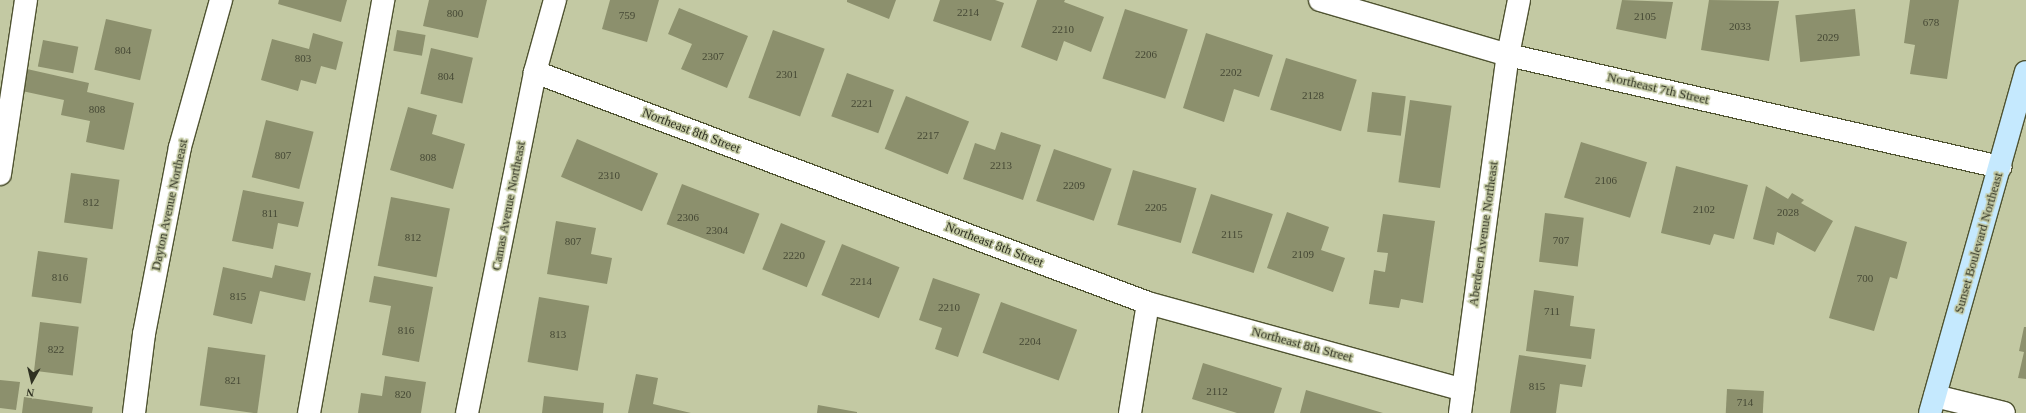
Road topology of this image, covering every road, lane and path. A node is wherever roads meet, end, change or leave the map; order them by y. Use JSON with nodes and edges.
{"nodes":[{"id":1,"x":26,"y":0,"type":"edge"},
{"id":2,"x":221,"y":0,"type":"edge"},
{"id":3,"x":383,"y":0,"type":"edge"},
{"id":4,"x":556,"y":0,"type":"edge"},
{"id":5,"x":1320,"y":0,"type":"edge"},
{"id":6,"x":1519,"y":0,"type":"edge"},
{"id":7,"x":1508,"y":55,"type":"junction"},
{"id":8,"x":535,"y":72,"type":"junction"},
{"id":9,"x":2026,"y":72,"type":"edge"},
{"id":10,"x":2000,"y":167,"type":"junction"},
{"id":11,"x":0,"y":174,"type":"edge"},
{"id":12,"x":1148,"y":303,"type":"junction"},
{"id":13,"x":1463,"y":390,"type":"junction"},
{"id":14,"x":1932,"y":405,"type":"edge"},
{"id":15,"x":134,"y":413,"type":"edge"},
{"id":16,"x":309,"y":413,"type":"edge"},
{"id":17,"x":468,"y":413,"type":"edge"},
{"id":18,"x":1130,"y":413,"type":"edge"},
{"id":19,"x":1460,"y":413,"type":"edge"},
{"id":20,"x":2004,"y":413,"type":"edge"}],
"edges":[{"from":1,"to":11,"type":"street"},
{"from":2,"to":15,"type":"street","name":"Dayton Avenue Northeast"},
{"from":3,"to":16,"type":"street"},
{"from":4,"to":8,"type":"street","name":"Camas Avenue Northeast"},
{"from":5,"to":7,"type":"street","name":"Northeast 7th Street"},
{"from":6,"to":7,"type":"street","name":"Aberdeen Avenue Northeast"},
{"from":7,"to":10,"type":"street","name":"Northeast 7th Street"},
{"from":7,"to":13,"type":"street","name":"Aberdeen Avenue Northeast"},
{"from":8,"to":12,"type":"street","name":"Northeast 8th Street"},
{"from":8,"to":17,"type":"street","name":"Camas Avenue Northeast"},
{"from":9,"to":10,"type":"main road","name":"Sunset Boulevard Northeast"},
{"from":10,"to":14,"type":"main road","name":"Sunset Boulevard Northeast"},
{"from":12,"to":13,"type":"street","name":"Northeast 8th Street"},
{"from":12,"to":18,"type":"street"},
{"from":13,"to":19,"type":"street","name":"Aberdeen Avenue Northeast"},
{"from":14,"to":20,"type":"street"}]}
